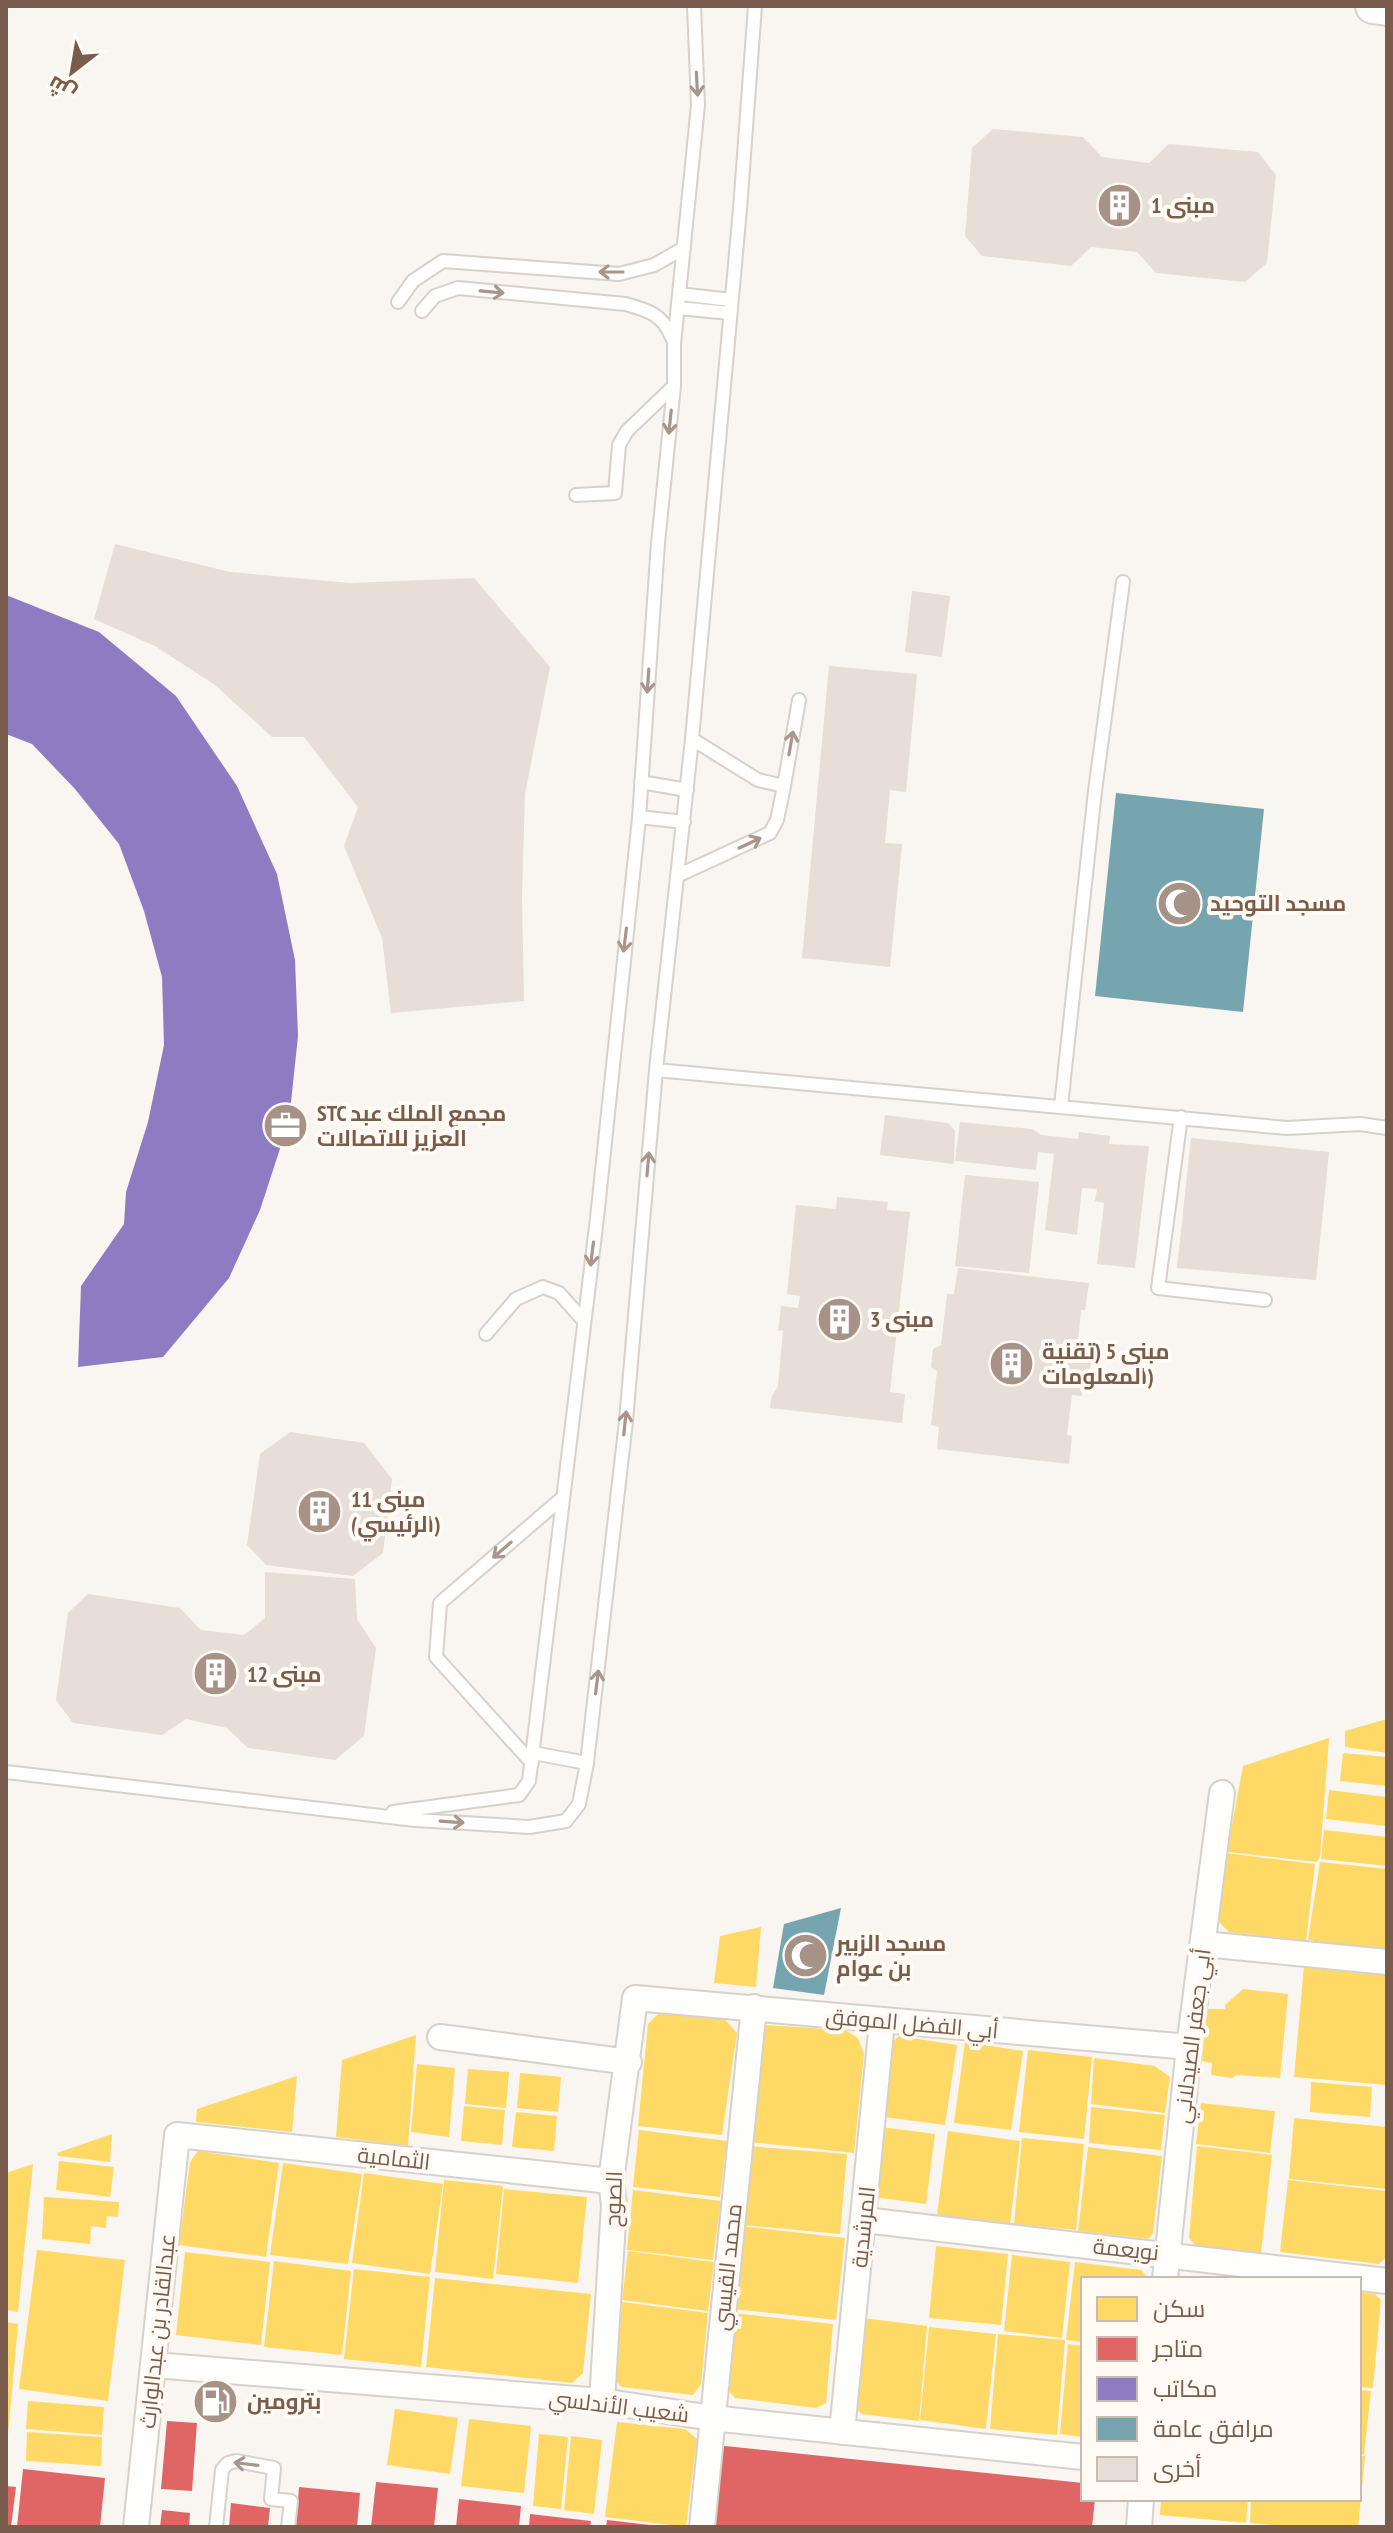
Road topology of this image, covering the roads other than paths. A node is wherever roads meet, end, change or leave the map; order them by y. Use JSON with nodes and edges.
{"nodes":[{"id":1,"x":694,"y":6,"type":"edge"},
{"id":2,"x":755,"y":6,"type":"edge"},
{"id":3,"x":1373,"y":6,"type":"edge"},
{"id":4,"x":1387,"y":8,"type":"edge"},
{"id":5,"x":684,"y":248,"type":"junction"},
{"id":6,"x":678,"y":301,"type":"junction"},
{"id":7,"x":398,"y":302,"type":"dead end"},
{"id":8,"x":731,"y":306,"type":"junction"},
{"id":9,"x":422,"y":311,"type":"dead end"},
{"id":10,"x":674,"y":344,"type":"junction"},
{"id":11,"x":674,"y":386,"type":"junction"},
{"id":12,"x":576,"y":495,"type":"dead end"},
{"id":13,"x":1123,"y":582,"type":"dead end"},
{"id":14,"x":799,"y":700,"type":"dead end"},
{"id":15,"x":692,"y":739,"type":"junction"},
{"id":16,"x":641,"y":782,"type":"junction"},
{"id":17,"x":784,"y":786,"type":"junction"},
{"id":18,"x":687,"y":790,"type":"junction"},
{"id":19,"x":639,"y":817,"type":"junction"},
{"id":20,"x":684,"y":822,"type":"junction"},
{"id":21,"x":679,"y":875,"type":"junction"},
{"id":22,"x":656,"y":1070,"type":"junction"},
{"id":23,"x":1061,"y":1106,"type":"junction"},
{"id":24,"x":1181,"y":1117,"type":"junction"},
{"id":25,"x":1387,"y":1128,"type":"edge"},
{"id":26,"x":1265,"y":1300,"type":"dead end"},
{"id":27,"x":584,"y":1321,"type":"junction"},
{"id":28,"x":486,"y":1334,"type":"dead end"},
{"id":29,"x":561,"y":1499,"type":"junction"},
{"id":30,"x":532,"y":1758,"type":"junction"},
{"id":31,"x":587,"y":1763,"type":"junction"},
{"id":32,"x":6,"y":1772,"type":"edge"},
{"id":33,"x":1222,"y":1793,"type":"dead end"},
{"id":34,"x":374,"y":1814,"type":"junction"},
{"id":35,"x":1204,"y":1944,"type":"junction"},
{"id":36,"x":1387,"y":1962,"type":"edge"},
{"id":37,"x":635,"y":1998,"type":"joint"},
{"id":38,"x":754,"y":2007,"type":"junction"},
{"id":39,"x":882,"y":2022,"type":"junction"},
{"id":40,"x":440,"y":2037,"type":"dead end"},
{"id":41,"x":1189,"y":2047,"type":"junction"},
{"id":42,"x":629,"y":2062,"type":"junction"},
{"id":43,"x":177,"y":2135,"type":"joint"},
{"id":44,"x":611,"y":2181,"type":"junction"},
{"id":45,"x":864,"y":2220,"type":"junction"},
{"id":46,"x":1168,"y":2254,"type":"junction"},
{"id":47,"x":1165,"y":2277,"type":"edge"},
{"id":48,"x":1355,"y":2277,"type":"edge"},
{"id":49,"x":1361,"y":2278,"type":"edge"},
{"id":50,"x":1387,"y":2281,"type":"edge"},
{"id":51,"x":154,"y":2365,"type":"junction"},
{"id":52,"x":602,"y":2401,"type":"junction"},
{"id":53,"x":712,"y":2418,"type":"junction"},
{"id":54,"x":842,"y":2432,"type":"junction"},
{"id":55,"x":1081,"y":2457,"type":"edge"},
{"id":56,"x":1141,"y":2501,"type":"edge"},
{"id":57,"x":136,"y":2527,"type":"edge"},
{"id":58,"x":216,"y":2527,"type":"edge"},
{"id":59,"x":288,"y":2527,"type":"edge"},
{"id":60,"x":702,"y":2527,"type":"edge"},
{"id":61,"x":1139,"y":2527,"type":"edge"}],
"edges":[{"from":1,"to":5,"type":"lane","one_way":true},
{"from":2,"to":8,"type":"lane"},
{"from":3,"to":4,"type":"street"},
{"from":5,"to":6,"type":"lane"},
{"from":5,"to":7,"type":"lane","one_way":true},
{"from":6,"to":8,"type":"lane"},
{"from":6,"to":10,"type":"lane"},
{"from":8,"to":15,"type":"lane"},
{"from":9,"to":10,"type":"lane","one_way":true},
{"from":10,"to":11,"type":"lane"},
{"from":11,"to":12,"type":"lane"},
{"from":11,"to":16,"type":"lane","one_way":true},
{"from":13,"to":23,"type":"lane"},
{"from":17,"to":14,"type":"lane","one_way":true},
{"from":15,"to":17,"type":"lane"},
{"from":15,"to":18,"type":"lane"},
{"from":16,"to":18,"type":"lane"},
{"from":16,"to":19,"type":"lane"},
{"from":21,"to":17,"type":"lane","one_way":true},
{"from":18,"to":20,"type":"lane"},
{"from":19,"to":20,"type":"lane"},
{"from":19,"to":27,"type":"lane","one_way":true},
{"from":20,"to":21,"type":"lane"},
{"from":21,"to":22,"type":"lane"},
{"from":22,"to":23,"type":"lane"},
{"from":31,"to":22,"type":"lane","one_way":true},
{"from":23,"to":24,"type":"lane"},
{"from":24,"to":25,"type":"lane"},
{"from":24,"to":26,"type":"lane"},
{"from":27,"to":28,"type":"lane"},
{"from":27,"to":29,"type":"lane"},
{"from":29,"to":30,"type":"lane"},
{"from":29,"to":30,"type":"lane","one_way":true},
{"from":30,"to":31,"type":"lane"},
{"from":30,"to":34,"type":"lane"},
{"from":34,"to":31,"type":"lane","one_way":true},
{"from":32,"to":34,"type":"lane"},
{"from":33,"to":35,"type":"street","name":"أبي جعفر الصيدلاني"},
{"from":35,"to":36,"type":"street"},
{"from":35,"to":41,"type":"street","name":"أبي جعفر الصيدلاني"},
{"from":37,"to":38,"type":"street","name":"أبي الفضل الموفق"},
{"from":37,"to":42,"type":"street","name":"الصوح"},
{"from":38,"to":39,"type":"street","name":"أبي الفضل الموفق"},
{"from":38,"to":53,"type":"street","name":"محمد القيسي"},
{"from":39,"to":41,"type":"street","name":"أبي الفضل الموفق"},
{"from":39,"to":45,"type":"street","name":"المرشدية"},
{"from":40,"to":42,"type":"street"},
{"from":41,"to":46,"type":"street","name":"أبي جعفر الصيدلاني"},
{"from":42,"to":44,"type":"street","name":"الصوح"},
{"from":43,"to":44,"type":"street","name":"الثمامية"},
{"from":43,"to":51,"type":"street","name":"عبدالقادر بن عبدالوارث"},
{"from":44,"to":52,"type":"street","name":"الصوح"},
{"from":45,"to":46,"type":"street","name":"نويعمة"},
{"from":45,"to":54,"type":"street","name":"المرشدية"},
{"from":46,"to":47,"type":"street","name":"أبي جعفر الصيدلاني"},
{"from":46,"to":48,"type":"street","name":"نويعمة"},
{"from":49,"to":50,"type":"street","name":"نويعمة"},
{"from":51,"to":52,"type":"street","name":"شعيب الأندلسي"},
{"from":51,"to":57,"type":"street","name":"عبدالقادر بن عبدالوارث"},
{"from":52,"to":53,"type":"street","name":"شعيب الأندلسي"},
{"from":53,"to":54,"type":"street","name":"شعيب الأندلسي"},
{"from":53,"to":60,"type":"street","name":"محمد القيسي"},
{"from":54,"to":55,"type":"street","name":"شعيب الأندلسي"},
{"from":56,"to":61,"type":"street"},
{"from":59,"to":58,"type":"lane","one_way":true}]}
